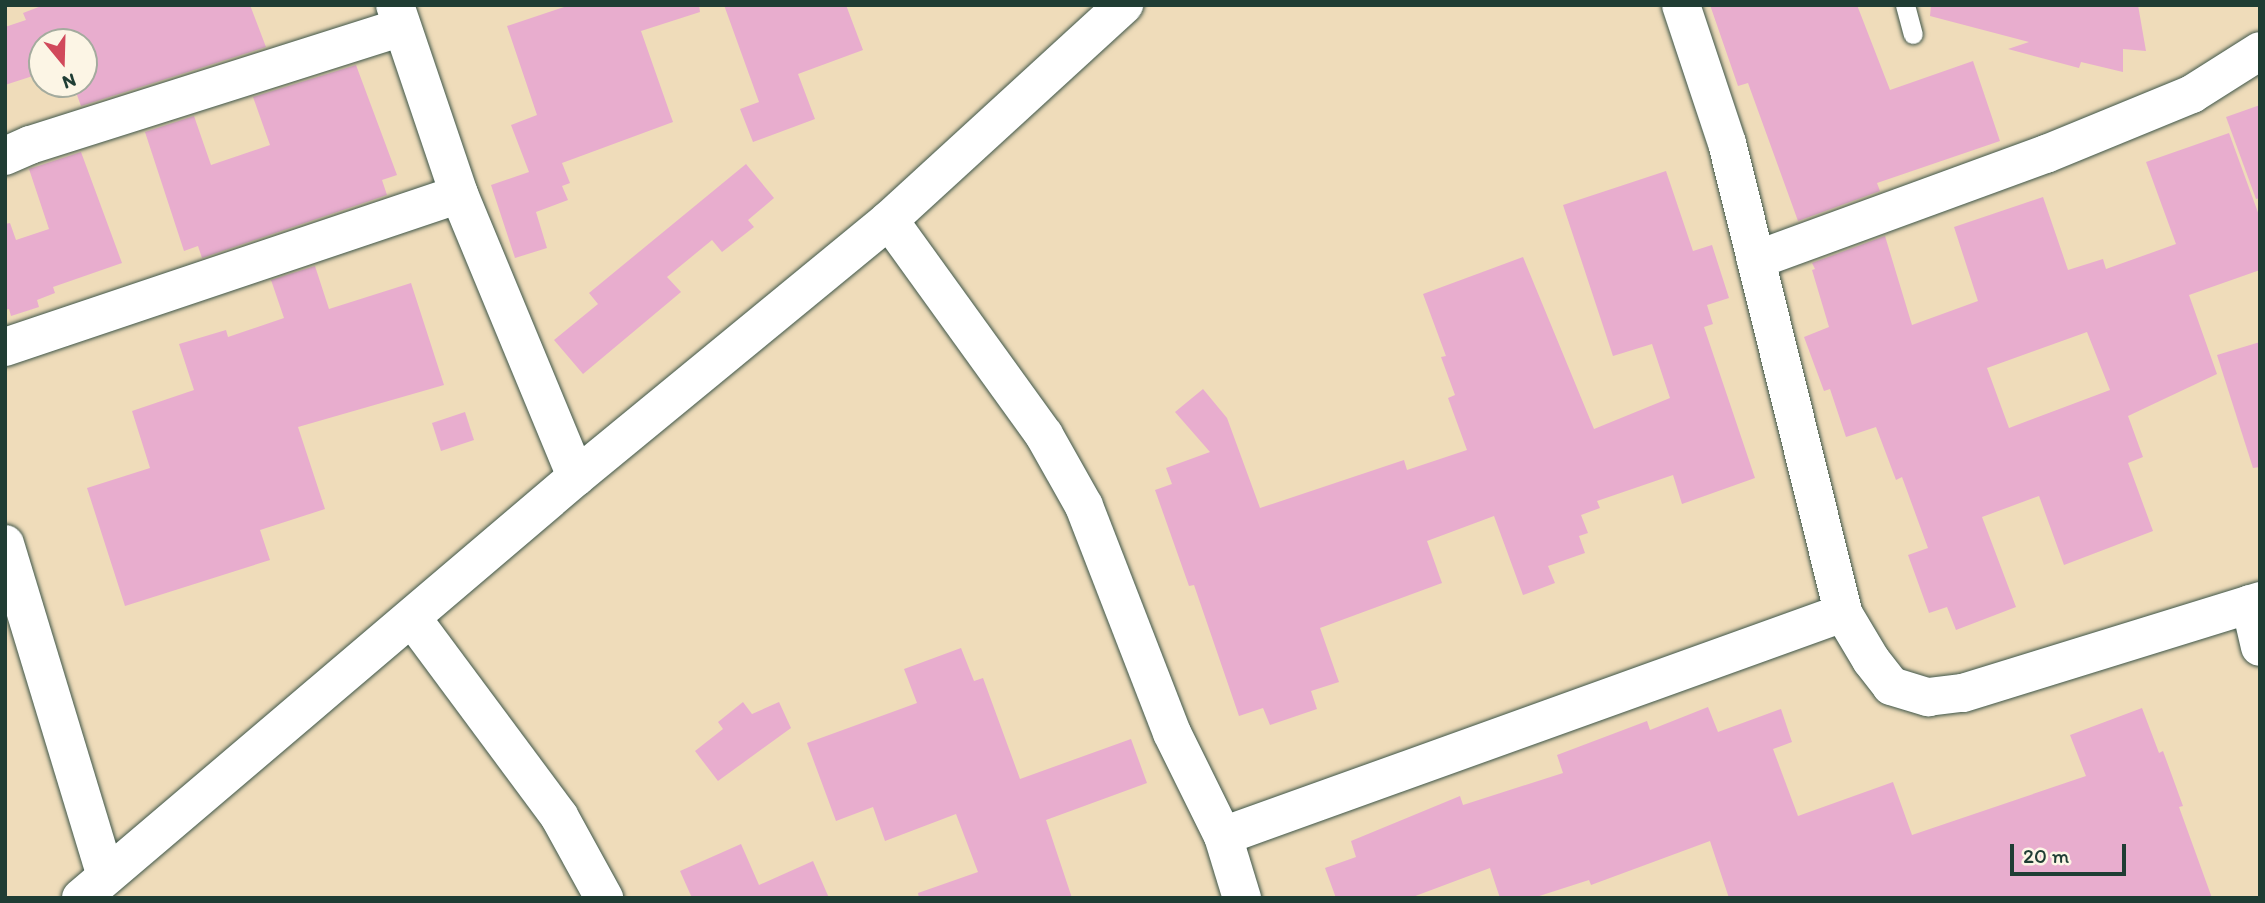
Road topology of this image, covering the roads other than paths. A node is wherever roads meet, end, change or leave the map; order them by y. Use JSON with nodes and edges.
{"nodes":[{"id":1,"x":1124,"y":5,"type":"edge"},
{"id":2,"x":1681,"y":5,"type":"edge"},
{"id":3,"x":1905,"y":5,"type":"edge"},
{"id":4,"x":399,"y":16,"type":"edge"},
{"id":5,"x":1913,"y":34,"type":"dead end"},
{"id":6,"x":2260,"y":51,"type":"edge"},
{"id":7,"x":5,"y":156,"type":"edge"},
{"id":8,"x":459,"y":194,"type":"junction"},
{"id":9,"x":889,"y":220,"type":"junction"},
{"id":10,"x":1756,"y":260,"type":"junction"},
{"id":11,"x":5,"y":347,"type":"edge"},
{"id":12,"x":576,"y":477,"type":"junction"},
{"id":13,"x":5,"y":544,"type":"edge"},
{"id":14,"x":2255,"y":603,"type":"edge"},
{"id":15,"x":1843,"y":613,"type":"junction"},
{"id":16,"x":412,"y":618,"type":"junction"},
{"id":17,"x":2260,"y":647,"type":"edge"},
{"id":18,"x":1223,"y":836,"type":"junction"},
{"id":19,"x":94,"y":887,"type":"edge"},
{"id":20,"x":604,"y":898,"type":"edge"},
{"id":21,"x":1242,"y":898,"type":"edge"}],
"edges":[{"from":1,"to":9,"type":"street"},
{"from":2,"to":10,"type":"street"},
{"from":3,"to":5,"type":"lane"},
{"from":4,"to":7,"type":"street"},
{"from":4,"to":8,"type":"street"},
{"from":6,"to":10,"type":"street"},
{"from":8,"to":11,"type":"street"},
{"from":8,"to":12,"type":"street"},
{"from":9,"to":12,"type":"street"},
{"from":9,"to":18,"type":"street"},
{"from":10,"to":15,"type":"street"},
{"from":12,"to":16,"type":"street"},
{"from":13,"to":19,"type":"street"},
{"from":14,"to":15,"type":"street"},
{"from":14,"to":17,"type":"street"},
{"from":15,"to":18,"type":"street"},
{"from":16,"to":19,"type":"street"},
{"from":16,"to":20,"type":"street"},
{"from":18,"to":21,"type":"street"}]}
